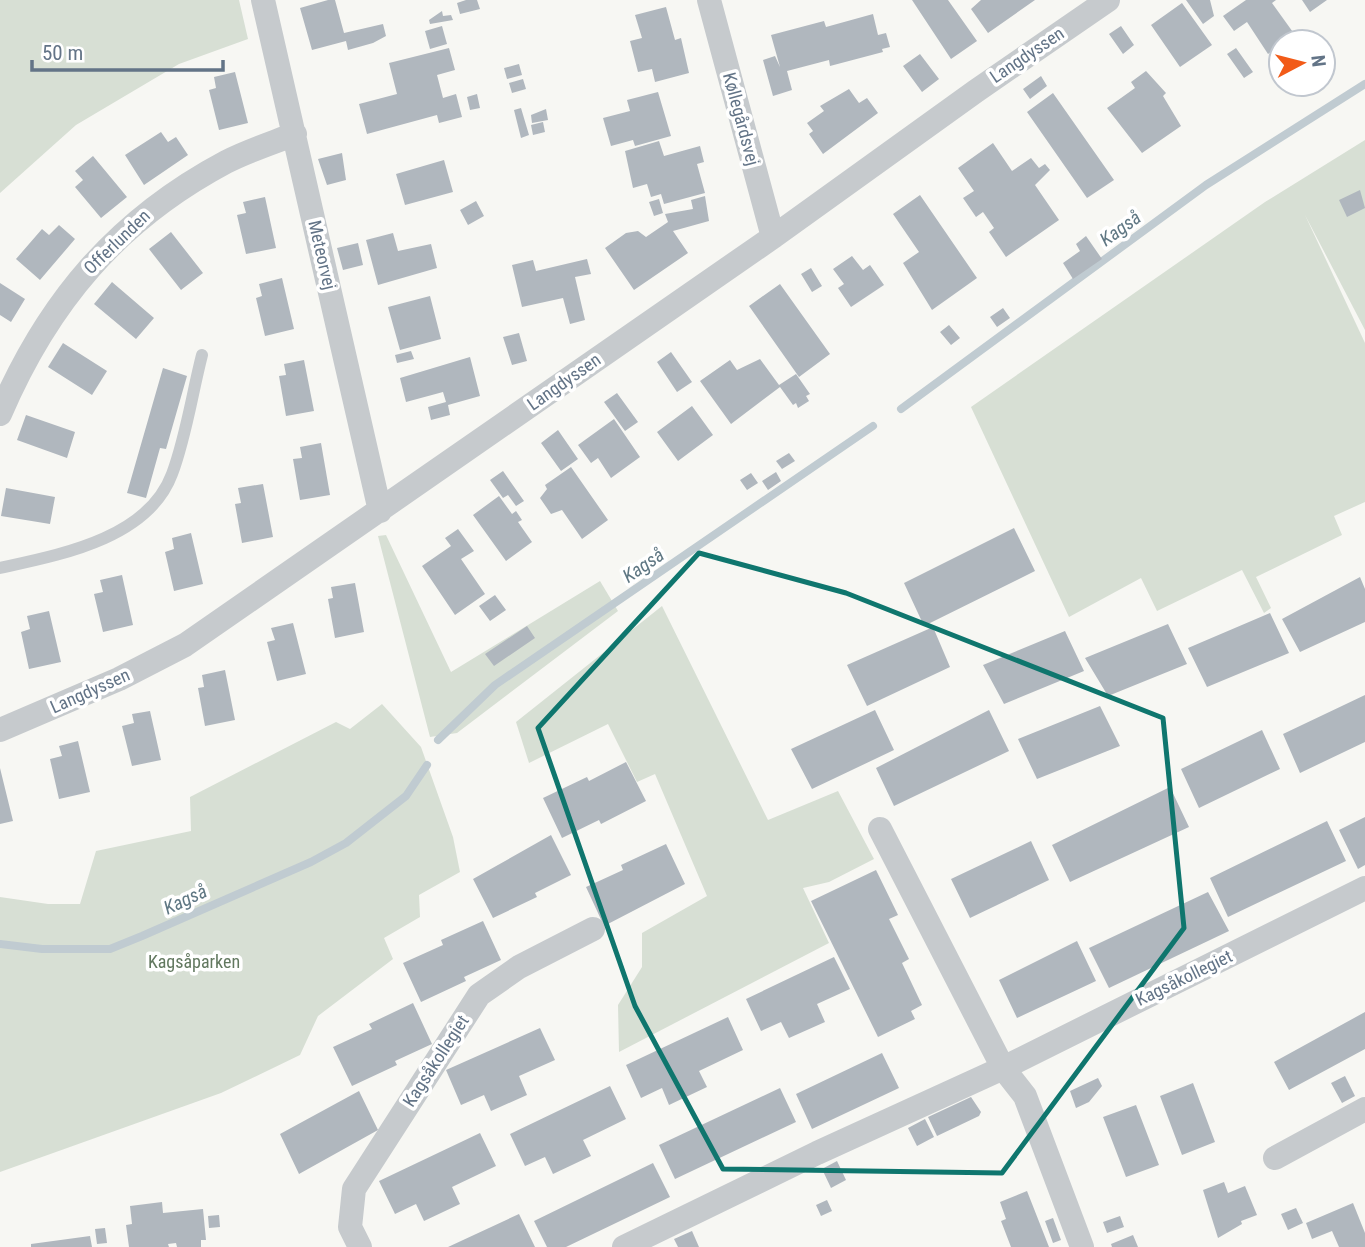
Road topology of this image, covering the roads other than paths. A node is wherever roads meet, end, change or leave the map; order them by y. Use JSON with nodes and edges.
{"nodes":[{"id":1,"x":263,"y":0,"type":"edge"},
{"id":2,"x":709,"y":0,"type":"edge"},
{"id":3,"x":1108,"y":0,"type":"edge"},
{"id":4,"x":295,"y":134,"type":"junction"},
{"id":5,"x":773,"y":237,"type":"junction"},
{"id":6,"x":202,"y":355,"type":"dead end"},
{"id":7,"x":0,"y":414,"type":"edge"},
{"id":8,"x":380,"y":511,"type":"junction"},
{"id":9,"x":0,"y":568,"type":"edge"},
{"id":10,"x":0,"y":730,"type":"edge"},
{"id":11,"x":880,"y":829,"type":"dead end"},
{"id":12,"x":1365,"y":888,"type":"edge"},
{"id":13,"x":593,"y":929,"type":"dead end"},
{"id":14,"x":1003,"y":1068,"type":"junction"},
{"id":15,"x":1364,"y":1111,"type":"edge"},
{"id":16,"x":1275,"y":1158,"type":"dead end"},
{"id":17,"x":359,"y":1247,"type":"edge"},
{"id":18,"x":624,"y":1247,"type":"edge"},
{"id":19,"x":1082,"y":1247,"type":"edge"}],
"edges":[{"from":1,"to":4,"type":"street","name":"Meteorvej"},
{"from":2,"to":5,"type":"street","name":"Køllegårdsvej"},
{"from":3,"to":5,"type":"street","name":"Langdyssen"},
{"from":4,"to":7,"type":"street","name":"Offerlunden"},
{"from":4,"to":8,"type":"street","name":"Meteorvej"},
{"from":5,"to":8,"type":"street","name":"Langdyssen"},
{"from":6,"to":9,"type":"lane"},
{"from":8,"to":10,"type":"street","name":"Langdyssen"},
{"from":11,"to":14,"type":"street"},
{"from":12,"to":14,"type":"street","name":"Kagsåkollegiet"},
{"from":13,"to":17,"type":"street","name":"Kagsåkollegiet"},
{"from":14,"to":18,"type":"street","name":"Kagsåkollegiet"},
{"from":14,"to":19,"type":"street"},
{"from":15,"to":16,"type":"street"}]}
